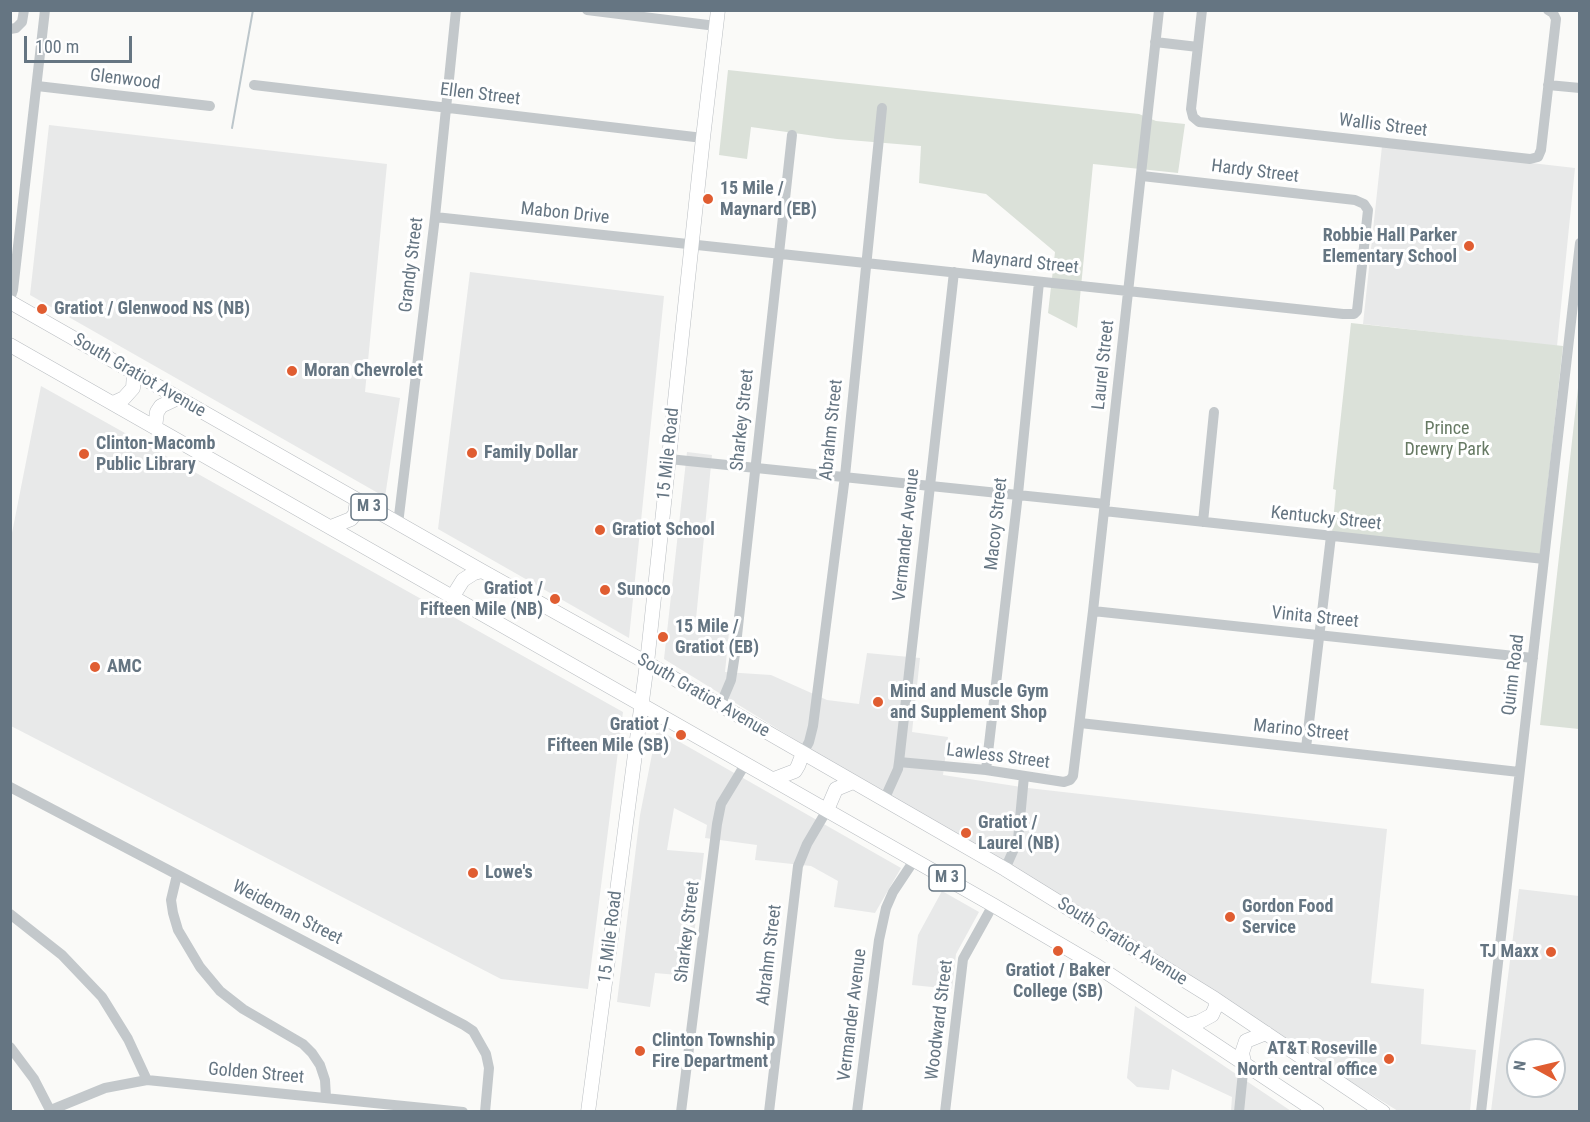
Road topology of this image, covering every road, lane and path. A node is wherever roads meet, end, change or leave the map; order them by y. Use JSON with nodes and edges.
{"nodes":[{"id":1,"x":456,"y":10,"type":"edge"},
{"id":2,"x":587,"y":10,"type":"edge"},
{"id":3,"x":718,"y":10,"type":"edge"},
{"id":4,"x":1159,"y":10,"type":"edge"},
{"id":5,"x":1202,"y":10,"type":"edge"},
{"id":6,"x":1548,"y":10,"type":"edge"},
{"id":7,"x":24,"y":13,"type":"edge"},
{"id":8,"x":45,"y":14,"type":"edge"},
{"id":9,"x":716,"y":26,"type":"junction"},
{"id":10,"x":10,"y":29,"type":"edge"},
{"id":11,"x":1155,"y":42,"type":"junction"},
{"id":12,"x":1198,"y":47,"type":"junction"},
{"id":13,"x":254,"y":85,"type":"dead end"},
{"id":14,"x":1548,"y":85,"type":"junction"},
{"id":15,"x":37,"y":86,"type":"junction"},
{"id":16,"x":1580,"y":88,"type":"edge"},
{"id":17,"x":210,"y":106,"type":"dead end"},
{"id":18,"x":445,"y":107,"type":"junction"},
{"id":19,"x":882,"y":108,"type":"dead end"},
{"id":20,"x":792,"y":135,"type":"dead end"},
{"id":21,"x":702,"y":138,"type":"junction"},
{"id":22,"x":1142,"y":176,"type":"junction"},
{"id":23,"x":435,"y":217,"type":"junction"},
{"id":24,"x":1580,"y":243,"type":"edge"},
{"id":25,"x":692,"y":244,"type":"junction"},
{"id":26,"x":778,"y":253,"type":"junction"},
{"id":27,"x":866,"y":263,"type":"junction"},
{"id":28,"x":954,"y":272,"type":"junction"},
{"id":29,"x":1039,"y":282,"type":"junction"},
{"id":30,"x":1128,"y":291,"type":"junction"},
{"id":31,"x":10,"y":301,"type":"edge"},
{"id":32,"x":1353,"y":314,"type":"joint"},
{"id":33,"x":10,"y":345,"type":"edge"},
{"id":34,"x":134,"y":373,"type":"junction"},
{"id":35,"x":178,"y":399,"type":"junction"},
{"id":36,"x":113,"y":403,"type":"junction"},
{"id":37,"x":1214,"y":412,"type":"dead end"},
{"id":38,"x":155,"y":427,"type":"junction"},
{"id":39,"x":669,"y":459,"type":"junction"},
{"id":40,"x":755,"y":467,"type":"junction"},
{"id":41,"x":844,"y":476,"type":"junction"},
{"id":42,"x":929,"y":485,"type":"junction"},
{"id":43,"x":1017,"y":494,"type":"junction"},
{"id":44,"x":357,"y":501,"type":"junction"},
{"id":45,"x":1104,"y":508,"type":"junction"},
{"id":46,"x":1203,"y":522,"type":"junction"},
{"id":47,"x":398,"y":524,"type":"junction"},
{"id":48,"x":331,"y":527,"type":"junction"},
{"id":49,"x":1331,"y":536,"type":"junction"},
{"id":50,"x":1544,"y":559,"type":"junction"},
{"id":51,"x":482,"y":571,"type":"junction"},
{"id":52,"x":453,"y":596,"type":"junction"},
{"id":53,"x":1093,"y":610,"type":"junction"},
{"id":54,"x":1320,"y":635,"type":"junction"},
{"id":55,"x":1533,"y":658,"type":"junction"},
{"id":56,"x":646,"y":663,"type":"junction"},
{"id":57,"x":641,"y":703,"type":"junction"},
{"id":58,"x":720,"y":706,"type":"junction"},
{"id":59,"x":1080,"y":723,"type":"junction"},
{"id":60,"x":1306,"y":748,"type":"junction"},
{"id":61,"x":802,"y":753,"type":"junction"},
{"id":62,"x":899,"y":762,"type":"junction"},
{"id":63,"x":746,"y":763,"type":"junction"},
{"id":64,"x":986,"y":770,"type":"junction"},
{"id":65,"x":1519,"y":772,"type":"junction"},
{"id":66,"x":1024,"y":776,"type":"junction"},
{"id":67,"x":774,"y":779,"type":"junction"},
{"id":68,"x":853,"y":782,"type":"junction"},
{"id":69,"x":10,"y":787,"type":"edge"},
{"id":70,"x":884,"y":800,"type":"junction"},
{"id":71,"x":826,"y":810,"type":"junction"},
{"id":72,"x":915,"y":860,"type":"junction"},
{"id":73,"x":1005,"y":869,"type":"junction"},
{"id":74,"x":177,"y":875,"type":"junction"},
{"id":75,"x":993,"y":905,"type":"junction"},
{"id":76,"x":10,"y":914,"type":"edge"},
{"id":77,"x":1215,"y":999,"type":"junction"},
{"id":78,"x":1188,"y":1025,"type":"junction"},
{"id":79,"x":1266,"y":1034,"type":"junction"},
{"id":80,"x":10,"y":1047,"type":"edge"},
{"id":81,"x":1244,"y":1062,"type":"junction"},
{"id":82,"x":147,"y":1080,"type":"junction"},
{"id":83,"x":326,"y":1097,"type":"junction"},
{"id":84,"x":51,"y":1111,"type":"edge"},
{"id":85,"x":464,"y":1112,"type":"edge"},
{"id":86,"x":485,"y":1112,"type":"edge"},
{"id":87,"x":588,"y":1112,"type":"edge"},
{"id":88,"x":681,"y":1112,"type":"edge"},
{"id":89,"x":769,"y":1112,"type":"edge"},
{"id":90,"x":857,"y":1112,"type":"edge"},
{"id":91,"x":945,"y":1112,"type":"edge"},
{"id":92,"x":1239,"y":1112,"type":"edge"},
{"id":93,"x":1317,"y":1112,"type":"edge"},
{"id":94,"x":1383,"y":1112,"type":"edge"},
{"id":95,"x":1481,"y":1112,"type":"edge"}],
"edges":[{"from":1,"to":18,"type":"street","name":"Grandy Street"},
{"from":2,"to":9,"type":"street"},
{"from":3,"to":9,"type":"main road","name":"15 Mile Road"},
{"from":4,"to":11,"type":"street","name":"Laurel Street"},
{"from":5,"to":12,"type":"street"},
{"from":6,"to":14,"type":"street"},
{"from":7,"to":8,"type":"street"},
{"from":7,"to":10,"type":"street"},
{"from":8,"to":15,"type":"street"},
{"from":9,"to":21,"type":"main road","name":"15 Mile Road"},
{"from":11,"to":12,"type":"street"},
{"from":11,"to":22,"type":"street","name":"Laurel Street"},
{"from":12,"to":14,"type":"street","name":"Wallis Street"},
{"from":13,"to":18,"type":"street","name":"Ellen Street"},
{"from":14,"to":16,"type":"street"},
{"from":15,"to":17,"type":"street","name":"Glenwood"},
{"from":15,"to":31,"type":"street"},
{"from":18,"to":21,"type":"street","name":"Ellen Street"},
{"from":18,"to":23,"type":"street","name":"Grandy Street"},
{"from":19,"to":27,"type":"street","name":"Abrahm Street"},
{"from":20,"to":26,"type":"street","name":"Sharkey Street"},
{"from":21,"to":25,"type":"main road","name":"15 Mile Road"},
{"from":22,"to":30,"type":"street","name":"Laurel Street"},
{"from":22,"to":32,"type":"street","name":"Hardy Street"},
{"from":23,"to":25,"type":"street","name":"Mabon Drive"},
{"from":23,"to":47,"type":"street","name":"Grandy Street"},
{"from":24,"to":50,"type":"street","name":"Quinn Road"},
{"from":25,"to":26,"type":"street","name":"Maynard Street"},
{"from":25,"to":39,"type":"main road","name":"15 Mile Road"},
{"from":26,"to":27,"type":"street","name":"Maynard Street"},
{"from":26,"to":40,"type":"street","name":"Sharkey Street"},
{"from":27,"to":28,"type":"street","name":"Maynard Street"},
{"from":27,"to":41,"type":"street","name":"Abrahm Street"},
{"from":28,"to":29,"type":"street","name":"Maynard Street"},
{"from":28,"to":42,"type":"street","name":"Vermander Avenue"},
{"from":29,"to":30,"type":"street","name":"Maynard Street"},
{"from":29,"to":43,"type":"street","name":"Macoy Street"},
{"from":30,"to":32,"type":"street","name":"Maynard Street"},
{"from":30,"to":45,"type":"street","name":"Laurel Street"},
{"from":31,"to":34,"type":"main road","name":"South Gratiot Avenue","number":"M 3"},
{"from":33,"to":36,"type":"main road","name":"South Gratiot Avenue","number":"M 3"},
{"from":34,"to":35,"type":"main road","name":"South Gratiot Avenue","number":"M 3"},
{"from":34,"to":36,"type":"main road"},
{"from":35,"to":38,"type":"main road"},
{"from":35,"to":44,"type":"main road","name":"South Gratiot Avenue","number":"M 3"},
{"from":36,"to":38,"type":"main road","name":"South Gratiot Avenue","number":"M 3"},
{"from":37,"to":46,"type":"street"},
{"from":38,"to":48,"type":"main road","name":"South Gratiot Avenue","number":"M 3"},
{"from":39,"to":40,"type":"street","name":"Kentucky Street"},
{"from":39,"to":56,"type":"main road","name":"15 Mile Road"},
{"from":40,"to":41,"type":"street","name":"Kentucky Street"},
{"from":40,"to":58,"type":"street","name":"Sharkey Street"},
{"from":41,"to":42,"type":"street","name":"Kentucky Street"},
{"from":41,"to":61,"type":"street","name":"Abrahm Street"},
{"from":42,"to":43,"type":"street","name":"Kentucky Street"},
{"from":42,"to":62,"type":"street","name":"Vermander Avenue"},
{"from":43,"to":45,"type":"street","name":"Kentucky Street"},
{"from":43,"to":64,"type":"street","name":"Macoy Street"},
{"from":44,"to":47,"type":"main road","name":"South Gratiot Avenue","number":"M 3"},
{"from":44,"to":48,"type":"main road"},
{"from":45,"to":46,"type":"street","name":"Kentucky Street"},
{"from":45,"to":53,"type":"street","name":"Laurel Street"},
{"from":46,"to":49,"type":"street","name":"Kentucky Street"},
{"from":47,"to":51,"type":"main road","name":"South Gratiot Avenue","number":"M 3"},
{"from":48,"to":52,"type":"main road","name":"South Gratiot Avenue","number":"M 3"},
{"from":49,"to":50,"type":"street","name":"Kentucky Street"},
{"from":49,"to":54,"type":"street"},
{"from":50,"to":55,"type":"street","name":"Quinn Road"},
{"from":51,"to":52,"type":"main road"},
{"from":51,"to":56,"type":"main road","name":"South Gratiot Avenue","number":"M 3"},
{"from":52,"to":57,"type":"main road","name":"South Gratiot Avenue","number":"M 3"},
{"from":53,"to":54,"type":"street","name":"Vinita Street"},
{"from":53,"to":59,"type":"street","name":"Laurel Street"},
{"from":54,"to":55,"type":"street","name":"Vinita Street"},
{"from":54,"to":60,"type":"street"},
{"from":55,"to":65,"type":"street","name":"Quinn Road"},
{"from":56,"to":57,"type":"main road","name":"15 Mile Road"},
{"from":56,"to":58,"type":"main road","name":"South Gratiot Avenue","number":"M 3"},
{"from":57,"to":63,"type":"main road","name":"South Gratiot Avenue","number":"M 3"},
{"from":57,"to":87,"type":"main road","name":"15 Mile Road"},
{"from":58,"to":61,"type":"main road","name":"South Gratiot Avenue","number":"M 3"},
{"from":59,"to":60,"type":"street","name":"Marino Street"},
{"from":59,"to":66,"type":"street","name":"Lawless Street"},
{"from":60,"to":65,"type":"street","name":"Marino Street"},
{"from":61,"to":67,"type":"main road"},
{"from":61,"to":68,"type":"main road","name":"South Gratiot Avenue","number":"M 3"},
{"from":62,"to":64,"type":"street","name":"Lawless Street"},
{"from":62,"to":70,"type":"street","name":"Vermander Avenue"},
{"from":63,"to":67,"type":"main road","name":"South Gratiot Avenue","number":"M 3"},
{"from":63,"to":88,"type":"street","name":"Sharkey Street"},
{"from":64,"to":66,"type":"street","name":"Lawless Street"},
{"from":65,"to":95,"type":"street","name":"Quinn Road"},
{"from":66,"to":73,"type":"street"},
{"from":67,"to":71,"type":"main road","name":"South Gratiot Avenue","number":"M 3"},
{"from":68,"to":70,"type":"main road","name":"South Gratiot Avenue","number":"M 3"},
{"from":68,"to":71,"type":"main road"},
{"from":69,"to":74,"type":"street","name":"Weideman Street"},
{"from":70,"to":73,"type":"main road","name":"South Gratiot Avenue","number":"M 3"},
{"from":71,"to":72,"type":"main road","name":"South Gratiot Avenue","number":"M 3"},
{"from":71,"to":89,"type":"street","name":"Abrahm Street"},
{"from":72,"to":75,"type":"main road","name":"South Gratiot Avenue","number":"M 3"},
{"from":72,"to":90,"type":"street","name":"Vermander Avenue"},
{"from":73,"to":77,"type":"main road","name":"South Gratiot Avenue","number":"M 3"},
{"from":74,"to":83,"type":"street"},
{"from":74,"to":86,"type":"street","name":"Weideman Street"},
{"from":75,"to":78,"type":"main road","name":"South Gratiot Avenue","number":"M 3"},
{"from":75,"to":91,"type":"street","name":"Woodward Street"},
{"from":76,"to":82,"type":"street"},
{"from":77,"to":78,"type":"main road"},
{"from":77,"to":79,"type":"main road","name":"South Gratiot Avenue","number":"M 3"},
{"from":78,"to":81,"type":"main road","name":"South Gratiot Avenue","number":"M 3"},
{"from":79,"to":81,"type":"main road"},
{"from":79,"to":94,"type":"main road","name":"South Gratiot Avenue","number":"M 3"},
{"from":80,"to":84,"type":"street"},
{"from":81,"to":92,"type":"street"},
{"from":81,"to":93,"type":"main road","name":"South Gratiot Avenue","number":"M 3"},
{"from":82,"to":83,"type":"street","name":"Golden Street"},
{"from":82,"to":84,"type":"street","name":"Golden Street"},
{"from":83,"to":85,"type":"street","name":"Golden Street"}]}
